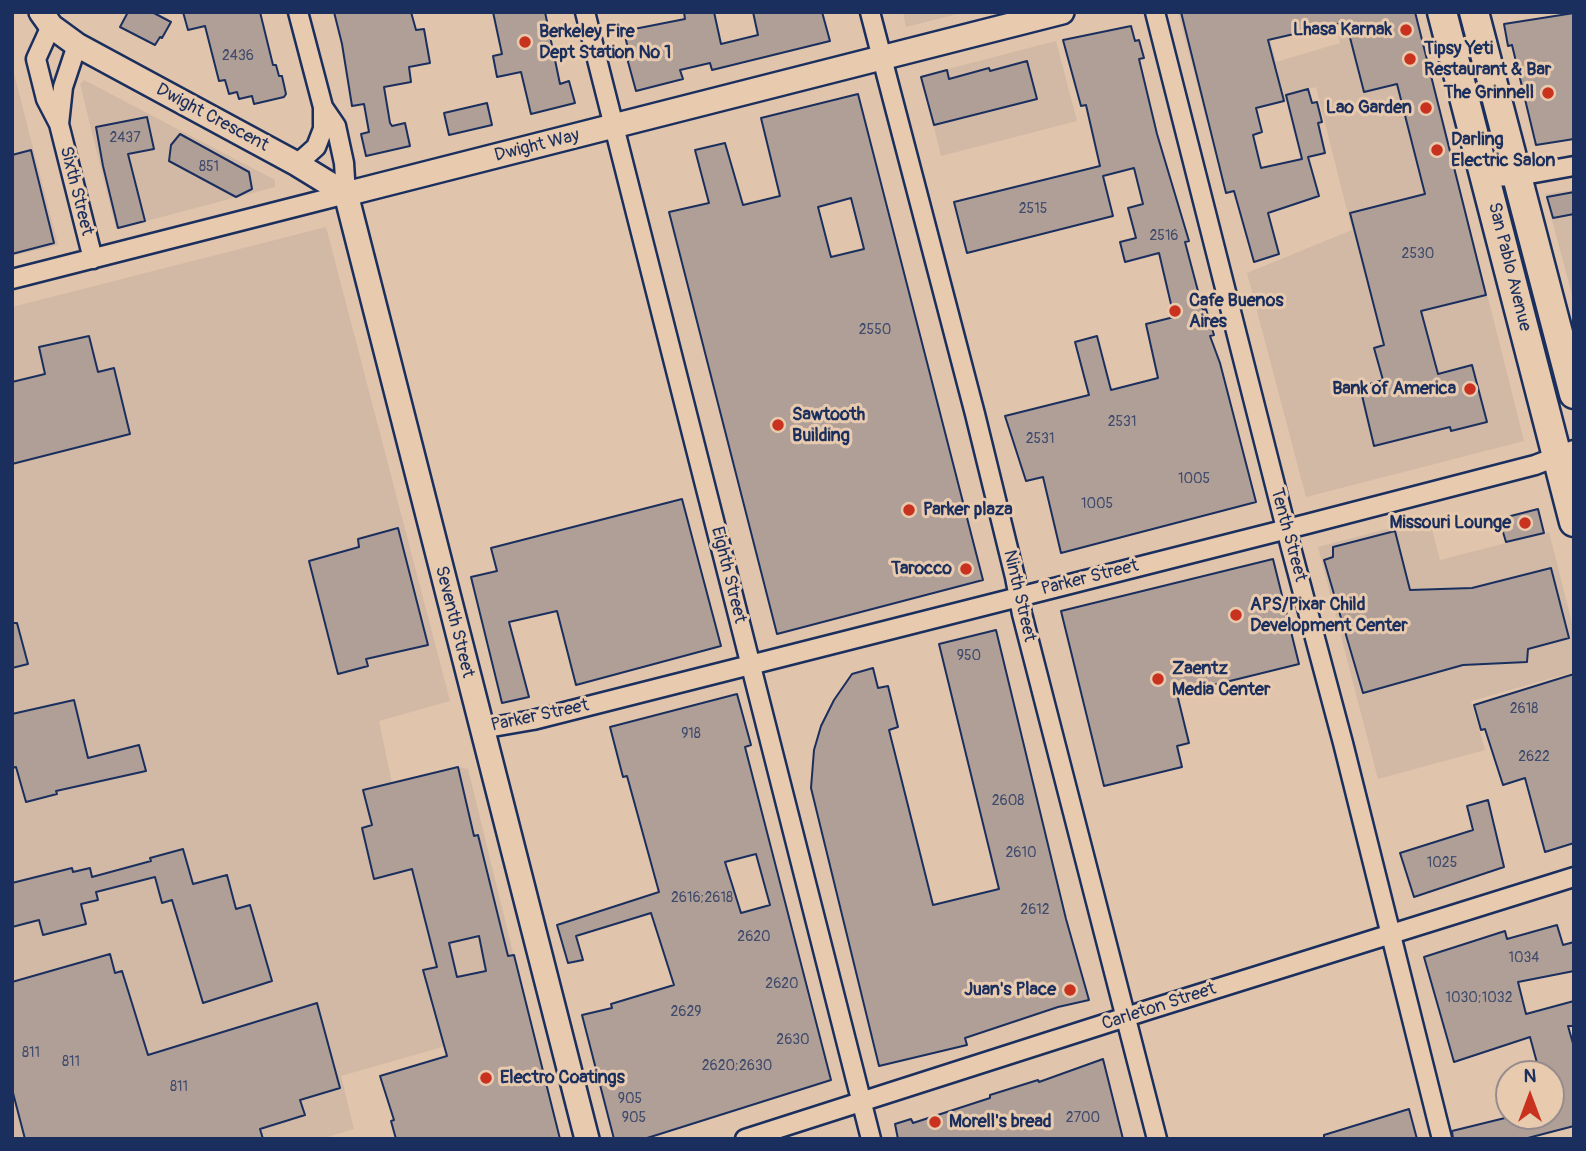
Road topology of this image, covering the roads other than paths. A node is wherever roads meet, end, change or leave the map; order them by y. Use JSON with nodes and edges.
{"nodes":[{"id":1,"x":298,"y":12,"type":"edge"},
{"id":2,"x":585,"y":12,"type":"edge"},
{"id":3,"x":870,"y":12,"type":"edge"},
{"id":4,"x":1062,"y":12,"type":"edge"},
{"id":5,"x":1155,"y":12,"type":"edge"},
{"id":6,"x":1442,"y":12,"type":"edge"},
{"id":7,"x":1474,"y":12,"type":"edge"},
{"id":8,"x":46,"y":19,"type":"edge"},
{"id":9,"x":77,"y":45,"type":"junction"},
{"id":10,"x":883,"y":59,"type":"junction"},
{"id":11,"x":323,"y":107,"type":"junction"},
{"id":12,"x":59,"y":124,"type":"junction"},
{"id":13,"x":614,"y":126,"type":"junction"},
{"id":14,"x":297,"y":164,"type":"junction"},
{"id":15,"x":1574,"y":166,"type":"edge"},
{"id":16,"x":1518,"y":176,"type":"junction"},
{"id":17,"x":1486,"y":177,"type":"junction"},
{"id":18,"x":346,"y":194,"type":"junction"},
{"id":19,"x":93,"y":259,"type":"junction"},
{"id":20,"x":12,"y":279,"type":"edge"},
{"id":21,"x":1574,"y":394,"type":"edge"},
{"id":22,"x":1565,"y":453,"type":"edge"},
{"id":23,"x":1574,"y":522,"type":"edge"},
{"id":24,"x":1286,"y":528,"type":"junction"},
{"id":25,"x":1018,"y":596,"type":"junction"},
{"id":26,"x":751,"y":664,"type":"junction"},
{"id":27,"x":481,"y":729,"type":"junction"},
{"id":28,"x":1574,"y":877,"type":"edge"},
{"id":29,"x":1390,"y":934,"type":"junction"},
{"id":30,"x":1125,"y":1017,"type":"junction"},
{"id":31,"x":862,"y":1101,"type":"junction"},
{"id":32,"x":587,"y":1139,"type":"edge"},
{"id":33,"x":745,"y":1139,"type":"edge"},
{"id":34,"x":871,"y":1139,"type":"edge"},
{"id":35,"x":1157,"y":1139,"type":"edge"},
{"id":36,"x":1442,"y":1139,"type":"edge"}],
"edges":[{"from":1,"to":11,"type":"street","name":"Seventh Street"},
{"from":2,"to":13,"type":"street","name":"Eighth Street"},
{"from":3,"to":10,"type":"street","name":"Ninth Street"},
{"from":4,"to":10,"type":"street","name":"Dwight Way"},
{"from":5,"to":24,"type":"street","name":"Tenth Street"},
{"from":6,"to":17,"type":"main road","name":"San Pablo Avenue"},
{"from":7,"to":16,"type":"main road","name":"San Pablo Avenue"},
{"from":8,"to":9,"type":"street","name":"Sixth Street"},
{"from":8,"to":12,"type":"street","name":"Sixth Street"},
{"from":9,"to":12,"type":"street","name":"Sixth Street"},
{"from":9,"to":14,"type":"street","name":"Dwight Crescent"},
{"from":10,"to":13,"type":"street","name":"Dwight Way"},
{"from":10,"to":25,"type":"street","name":"Ninth Street"},
{"from":11,"to":14,"type":"street","name":"Seventh Street"},
{"from":11,"to":18,"type":"street","name":"Seventh Street"},
{"from":12,"to":19,"type":"street","name":"Sixth Street"},
{"from":13,"to":18,"type":"street","name":"Dwight Way"},
{"from":13,"to":26,"type":"street","name":"Eighth Street"},
{"from":14,"to":18,"type":"street","name":"Dwight Crescent"},
{"from":15,"to":16,"type":"street"},
{"from":16,"to":17,"type":"street"},
{"from":16,"to":21,"type":"main road","name":"San Pablo Avenue"},
{"from":17,"to":22,"type":"main road","name":"San Pablo Avenue"},
{"from":18,"to":19,"type":"street","name":"Dwight Way"},
{"from":18,"to":27,"type":"street","name":"Seventh Street"},
{"from":19,"to":20,"type":"street","name":"Dwight Way"},
{"from":22,"to":23,"type":"main road","name":"San Pablo Avenue"},
{"from":22,"to":24,"type":"street","name":"Parker Street"},
{"from":24,"to":25,"type":"street","name":"Parker Street"},
{"from":24,"to":29,"type":"street","name":"Tenth Street"},
{"from":25,"to":26,"type":"street","name":"Parker Street"},
{"from":25,"to":30,"type":"street","name":"Ninth Street"},
{"from":26,"to":27,"type":"street","name":"Parker Street"},
{"from":26,"to":31,"type":"street","name":"Eighth Street"},
{"from":27,"to":32,"type":"street","name":"Seventh Street"},
{"from":28,"to":29,"type":"street","name":"Carleton Street"},
{"from":29,"to":30,"type":"street","name":"Carleton Street"},
{"from":29,"to":36,"type":"street","name":"Tenth Street"},
{"from":30,"to":31,"type":"street","name":"Carleton Street"},
{"from":30,"to":35,"type":"street","name":"Ninth Street"},
{"from":31,"to":33,"type":"street","name":"Carleton Street"},
{"from":31,"to":34,"type":"street","name":"Eighth Street"}]}
